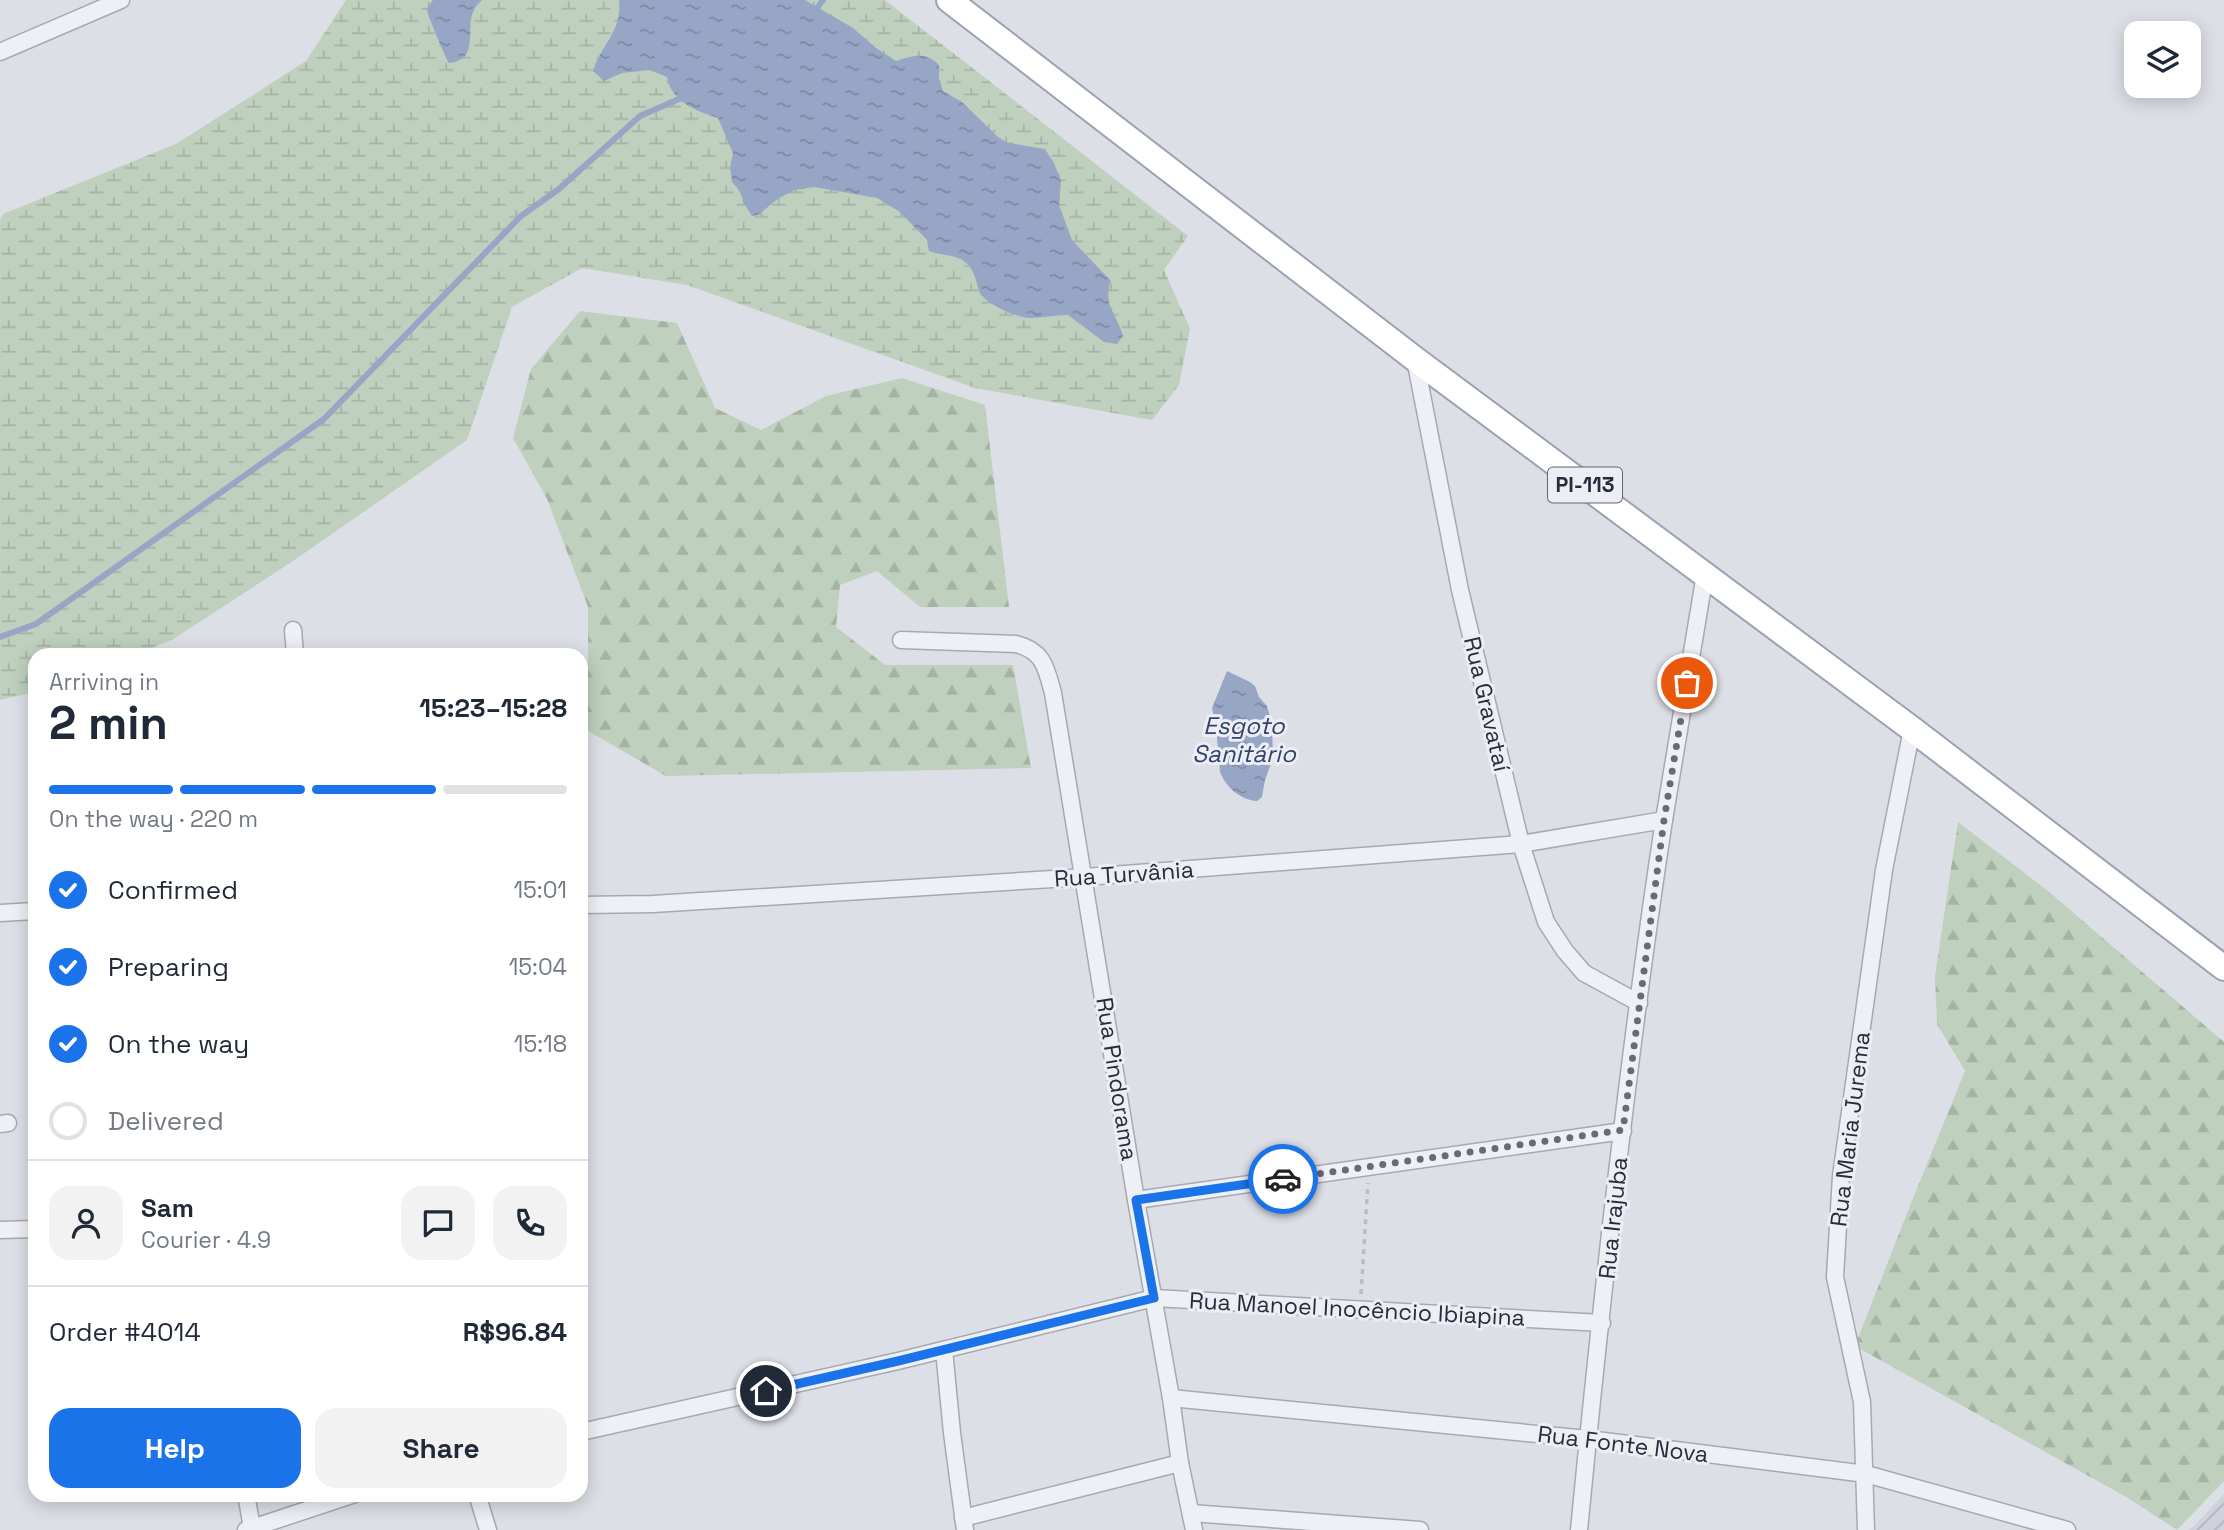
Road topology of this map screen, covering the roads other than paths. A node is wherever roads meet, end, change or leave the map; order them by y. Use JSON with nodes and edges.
{"nodes":[{"id":1,"x":121,"y":0,"type":"edge"},
{"id":2,"x":948,"y":0,"type":"edge"},
{"id":3,"x":0,"y":52,"type":"edge"},
{"id":4,"x":1415,"y":359,"type":"junction"},
{"id":5,"x":1705,"y":574,"type":"junction"},
{"id":6,"x":293,"y":630,"type":"dead end"},
{"id":7,"x":901,"y":640,"type":"dead end"},
{"id":8,"x":294,"y":648,"type":"edge"},
{"id":9,"x":1912,"y":729,"type":"junction"},
{"id":10,"x":1664,"y":820,"type":"junction"},
{"id":11,"x":1521,"y":844,"type":"junction"},
{"id":12,"x":1085,"y":877,"type":"junction"},
{"id":13,"x":588,"y":905,"type":"edge"},
{"id":14,"x":28,"y":911,"type":"edge"},
{"id":15,"x":0,"y":913,"type":"edge"},
{"id":16,"x":2224,"y":968,"type":"edge"},
{"id":17,"x":1639,"y":1003,"type":"junction"},
{"id":18,"x":1623,"y":1130,"type":"junction"},
{"id":19,"x":1136,"y":1200,"type":"junction"},
{"id":20,"x":28,"y":1229,"type":"edge"},
{"id":21,"x":0,"y":1230,"type":"edge"},
{"id":22,"x":1154,"y":1298,"type":"junction"},
{"id":23,"x":1602,"y":1322,"type":"junction"},
{"id":24,"x":944,"y":1350,"type":"junction"},
{"id":25,"x":1171,"y":1398,"type":"junction"},
{"id":26,"x":588,"y":1430,"type":"edge"},
{"id":27,"x":1588,"y":1439,"type":"junction"},
{"id":28,"x":1180,"y":1463,"type":"junction"},
{"id":29,"x":1866,"y":1474,"type":"junction"},
{"id":30,"x":247,"y":1502,"type":"edge"},
{"id":31,"x":331,"y":1502,"type":"edge"},
{"id":32,"x":479,"y":1502,"type":"edge"},
{"id":33,"x":1191,"y":1513,"type":"junction"},
{"id":34,"x":964,"y":1524,"type":"edge"},
{"id":35,"x":249,"y":1529,"type":"edge"},
{"id":36,"x":488,"y":1530,"type":"edge"},
{"id":37,"x":1194,"y":1530,"type":"edge"},
{"id":38,"x":1420,"y":1530,"type":"edge"},
{"id":39,"x":1578,"y":1530,"type":"edge"},
{"id":40,"x":1866,"y":1530,"type":"edge"},
{"id":41,"x":2067,"y":1530,"type":"edge"}],
"edges":[{"from":1,"to":3,"type":"street"},
{"from":2,"to":4,"type":"main road","number":"PI-113"},
{"from":4,"to":5,"type":"main road","number":"PI-113"},
{"from":4,"to":11,"type":"street","name":"Rua Gravataí"},
{"from":5,"to":9,"type":"main road","number":"PI-113"},
{"from":5,"to":10,"type":"street","name":"Rua Irajuba"},
{"from":6,"to":8,"type":"street"},
{"from":7,"to":12,"type":"street","name":"Rua Pindorama"},
{"from":9,"to":16,"type":"main road","number":"PI-113"},
{"from":9,"to":29,"type":"street","name":"Rua Maria Jurema"},
{"from":10,"to":11,"type":"street","name":"Rua Turvânia"},
{"from":10,"to":17,"type":"street","name":"Rua Irajuba"},
{"from":11,"to":12,"type":"street","name":"Rua Turvânia"},
{"from":11,"to":17,"type":"street","name":"Rua Gravataí"},
{"from":12,"to":13,"type":"street","name":"Rua Turvânia"},
{"from":12,"to":19,"type":"street","name":"Rua Pindorama"},
{"from":14,"to":15,"type":"street"},
{"from":17,"to":18,"type":"street","name":"Rua Irajuba"},
{"from":18,"to":19,"type":"street"},
{"from":18,"to":23,"type":"street","name":"Rua Irajuba"},
{"from":19,"to":22,"type":"street","name":"Rua Pindorama"},
{"from":20,"to":21,"type":"street"},
{"from":22,"to":23,"type":"street","name":"Rua Manoel Inocêncio Ibiapina"},
{"from":22,"to":24,"type":"street","name":"Rua Manoel Inocêncio Ibiapina"},
{"from":22,"to":25,"type":"street","name":"Rua Pindorama"},
{"from":23,"to":27,"type":"street","name":"Rua Irajuba"},
{"from":24,"to":26,"type":"street","name":"Rua Manoel Inocêncio Ibiapina"},
{"from":24,"to":34,"type":"street"},
{"from":25,"to":27,"type":"street","name":"Rua Fonte Nova"},
{"from":25,"to":28,"type":"street","name":"Rua Pindorama"},
{"from":27,"to":29,"type":"street","name":"Rua Fonte Nova"},
{"from":27,"to":39,"type":"street","name":"Rua Irajuba"},
{"from":28,"to":33,"type":"street","name":"Rua Pindorama"},
{"from":28,"to":34,"type":"street"},
{"from":29,"to":40,"type":"street","name":"Rua Maria Jurema"},
{"from":29,"to":41,"type":"street","name":"Rua Fonte Nova"},
{"from":30,"to":35,"type":"street"},
{"from":31,"to":35,"type":"street"},
{"from":32,"to":36,"type":"street"},
{"from":33,"to":37,"type":"street","name":"Rua Pindorama"},
{"from":33,"to":38,"type":"street"}]}
